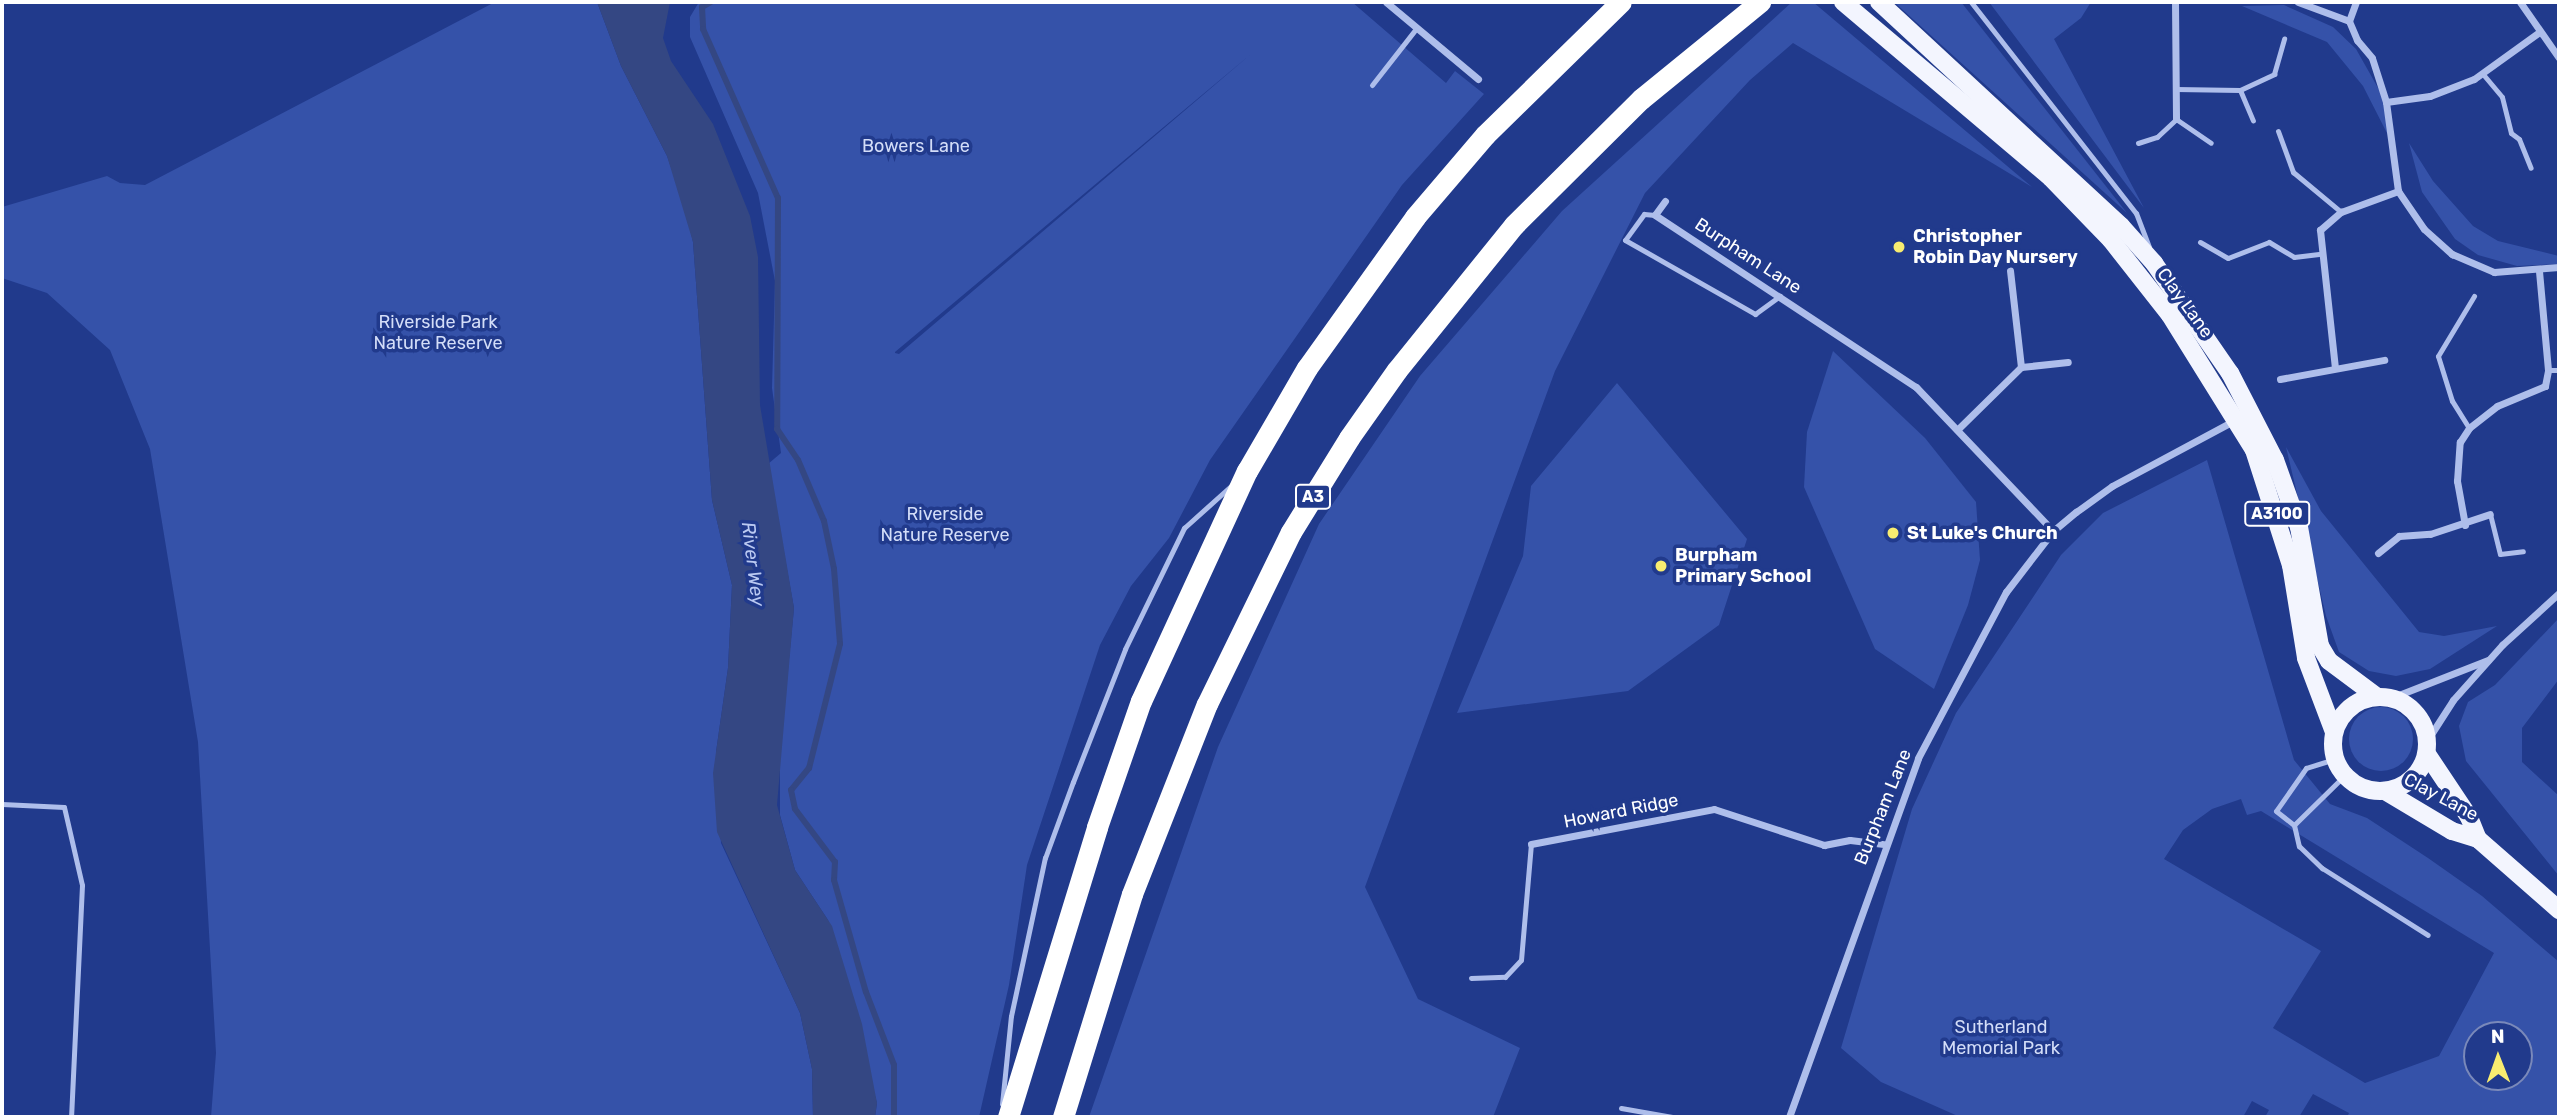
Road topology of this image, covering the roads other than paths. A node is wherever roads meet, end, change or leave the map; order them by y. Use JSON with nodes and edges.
{"nodes":[{"id":1,"x":1386,"y":2,"type":"edge"},
{"id":2,"x":1621,"y":2,"type":"edge"},
{"id":3,"x":1760,"y":2,"type":"edge"},
{"id":4,"x":1843,"y":2,"type":"edge"},
{"id":5,"x":1971,"y":2,"type":"edge"},
{"id":6,"x":2175,"y":2,"type":"edge"},
{"id":7,"x":2298,"y":2,"type":"edge"},
{"id":8,"x":2357,"y":2,"type":"edge"},
{"id":9,"x":2520,"y":2,"type":"edge"},
{"id":10,"x":1883,"y":5,"type":"edge"},
{"id":11,"x":2349,"y":21,"type":"junction"},
{"id":12,"x":1415,"y":30,"type":"junction"},
{"id":13,"x":2538,"y":33,"type":"junction"},
{"id":14,"x":2284,"y":38,"type":"dead end"},
{"id":15,"x":2559,"y":58,"type":"edge"},
{"id":16,"x":2483,"y":73,"type":"junction"},
{"id":17,"x":1478,"y":79,"type":"dead end"},
{"id":18,"x":1372,"y":85,"type":"dead end"},
{"id":19,"x":2176,"y":89,"type":"junction"},
{"id":20,"x":2240,"y":90,"type":"junction"},
{"id":21,"x":2386,"y":102,"type":"junction"},
{"id":22,"x":2176,"y":119,"type":"junction"},
{"id":23,"x":2253,"y":120,"type":"dead end"},
{"id":24,"x":2278,"y":131,"type":"dead end"},
{"id":25,"x":2138,"y":143,"type":"dead end"},
{"id":26,"x":2211,"y":143,"type":"dead end"},
{"id":27,"x":2531,"y":168,"type":"dead end"},
{"id":28,"x":2398,"y":191,"type":"junction"},
{"id":29,"x":1665,"y":201,"type":"dead end"},
{"id":30,"x":2341,"y":212,"type":"junction"},
{"id":31,"x":1655,"y":215,"type":"junction"},
{"id":32,"x":2200,"y":242,"type":"dead end"},
{"id":33,"x":2319,"y":254,"type":"junction"},
{"id":34,"x":2154,"y":263,"type":"junction"},
{"id":35,"x":2559,"y":267,"type":"edge"},
{"id":36,"x":2010,"y":271,"type":"dead end"},
{"id":37,"x":2539,"y":271,"type":"junction"},
{"id":38,"x":1781,"y":296,"type":"junction"},
{"id":39,"x":2474,"y":296,"type":"dead end"},
{"id":40,"x":2170,"y":315,"type":"junction"},
{"id":41,"x":2384,"y":360,"type":"dead end"},
{"id":42,"x":2068,"y":362,"type":"dead end"},
{"id":43,"x":2021,"y":367,"type":"junction"},
{"id":44,"x":2336,"y":368,"type":"junction"},
{"id":45,"x":2548,"y":370,"type":"junction"},
{"id":46,"x":2559,"y":370,"type":"edge"},
{"id":47,"x":2280,"y":379,"type":"dead end"},
{"id":48,"x":2243,"y":415,"type":"junction"},
{"id":49,"x":1959,"y":428,"type":"junction"},
{"id":50,"x":2469,"y":428,"type":"junction"},
{"id":51,"x":1247,"y":471,"type":"junction"},
{"id":52,"x":2490,"y":514,"type":"joint"},
{"id":53,"x":2465,"y":525,"type":"junction"},
{"id":54,"x":2053,"y":531,"type":"junction"},
{"id":55,"x":2523,"y":551,"type":"dead end"},
{"id":56,"x":2378,"y":553,"type":"dead end"},
{"id":57,"x":2559,"y":593,"type":"edge"},
{"id":58,"x":2488,"y":660,"type":"junction"},
{"id":59,"x":2383,"y":697,"type":"junction"},
{"id":60,"x":2334,"y":732,"type":"junction"},
{"id":61,"x":2427,"y":747,"type":"junction"},
{"id":62,"x":2340,"y":767,"type":"junction"},
{"id":63,"x":2385,"y":791,"type":"junction"},
{"id":64,"x":2,"y":804,"type":"edge"},
{"id":65,"x":2294,"y":825,"type":"junction"},
{"id":66,"x":2478,"y":839,"type":"junction"},
{"id":67,"x":1531,"y":844,"type":"joint"},
{"id":68,"x":1884,"y":844,"type":"junction"},
{"id":69,"x":2559,"y":910,"type":"edge"},
{"id":70,"x":2428,"y":935,"type":"dead end"},
{"id":71,"x":1471,"y":978,"type":"dead end"},
{"id":72,"x":1620,"y":1108,"type":"dead end"},
{"id":73,"x":71,"y":1117,"type":"edge"},
{"id":74,"x":1001,"y":1117,"type":"edge"},
{"id":75,"x":1008,"y":1117,"type":"edge"},
{"id":76,"x":1063,"y":1117,"type":"edge"},
{"id":77,"x":1672,"y":1117,"type":"edge"},
{"id":78,"x":1789,"y":1117,"type":"edge"}],
"edges":[{"from":1,"to":12,"type":"street"},
{"from":2,"to":51,"type":"highway"},
{"from":3,"to":76,"type":"highway","number":"A3"},
{"from":4,"to":40,"type":"main road","name":"Clay Lane","number":"A3100"},
{"from":5,"to":34,"type":"lane"},
{"from":6,"to":19,"type":"street"},
{"from":7,"to":11,"type":"street"},
{"from":8,"to":11,"type":"street"},
{"from":9,"to":13,"type":"street"},
{"from":10,"to":34,"type":"main road","name":"Clay Lane","number":"A3100"},
{"from":11,"to":21,"type":"street"},
{"from":12,"to":17,"type":"street"},
{"from":12,"to":18,"type":"lane"},
{"from":13,"to":15,"type":"street"},
{"from":13,"to":16,"type":"street"},
{"from":14,"to":20,"type":"lane"},
{"from":16,"to":21,"type":"street"},
{"from":16,"to":27,"type":"lane"},
{"from":19,"to":20,"type":"lane"},
{"from":19,"to":22,"type":"street"},
{"from":20,"to":23,"type":"lane"},
{"from":21,"to":28,"type":"street"},
{"from":22,"to":25,"type":"lane"},
{"from":22,"to":26,"type":"lane"},
{"from":24,"to":30,"type":"lane"},
{"from":28,"to":30,"type":"street"},
{"from":28,"to":37,"type":"street"},
{"from":29,"to":31,"type":"street"},
{"from":30,"to":33,"type":"street"},
{"from":31,"to":38,"type":"street","name":"Burpham Lane"},
{"from":31,"to":38,"type":"lane"},
{"from":32,"to":33,"type":"lane"},
{"from":33,"to":44,"type":"street"},
{"from":34,"to":40,"type":"lane"},
{"from":34,"to":48,"type":"main road","name":"Clay Lane","number":"A3100"},
{"from":35,"to":37,"type":"street"},
{"from":36,"to":43,"type":"street"},
{"from":37,"to":45,"type":"street"},
{"from":38,"to":49,"type":"street","name":"Burpham Lane"},
{"from":39,"to":50,"type":"lane"},
{"from":40,"to":48,"type":"main road","name":"Clay Lane","number":"A3100"},
{"from":41,"to":44,"type":"street"},
{"from":42,"to":43,"type":"street"},
{"from":43,"to":49,"type":"street"},
{"from":44,"to":47,"type":"street"},
{"from":45,"to":46,"type":"lane"},
{"from":45,"to":50,"type":"street"},
{"from":48,"to":54,"type":"street","name":"Burpham Lane"},
{"from":48,"to":59,"type":"main road","name":"Clay Lane","number":"A3100"},
{"from":48,"to":60,"type":"main road","name":"Clay Lane","number":"A3100"},
{"from":49,"to":54,"type":"street","name":"Burpham Lane"},
{"from":50,"to":53,"type":"street"},
{"from":51,"to":74,"type":"lane"},
{"from":51,"to":75,"type":"highway"},
{"from":52,"to":53,"type":"street"},
{"from":52,"to":55,"type":"lane"},
{"from":53,"to":56,"type":"street"},
{"from":54,"to":68,"type":"street","name":"Burpham Lane"},
{"from":57,"to":58,"type":"street"},
{"from":58,"to":59,"type":"street"},
{"from":58,"to":61,"type":"street"},
{"from":59,"to":60,"type":"main road"},
{"from":59,"to":61,"type":"main road","name":"Clay Lane","number":"A3100"},
{"from":60,"to":62,"type":"main road","name":"Clay Lane","number":"A3100"},
{"from":61,"to":63,"type":"main road","name":"Clay Lane"},
{"from":61,"to":66,"type":"main road","name":"Clay Lane","number":"A3100"},
{"from":62,"to":63,"type":"main road","name":"Clay Lane","number":"A3100"},
{"from":62,"to":65,"type":"lane"},
{"from":62,"to":65,"type":"lane"},
{"from":63,"to":66,"type":"main road","name":"Clay Lane","number":"A3100"},
{"from":64,"to":73,"type":"lane"},
{"from":65,"to":70,"type":"lane"},
{"from":66,"to":69,"type":"main road","name":"Clay Lane","number":"A3100"},
{"from":67,"to":68,"type":"street","name":"Howard Ridge"},
{"from":67,"to":71,"type":"lane","name":"Howard Ridge"},
{"from":68,"to":78,"type":"street","name":"Burpham Lane"},
{"from":72,"to":77,"type":"lane"}]}
